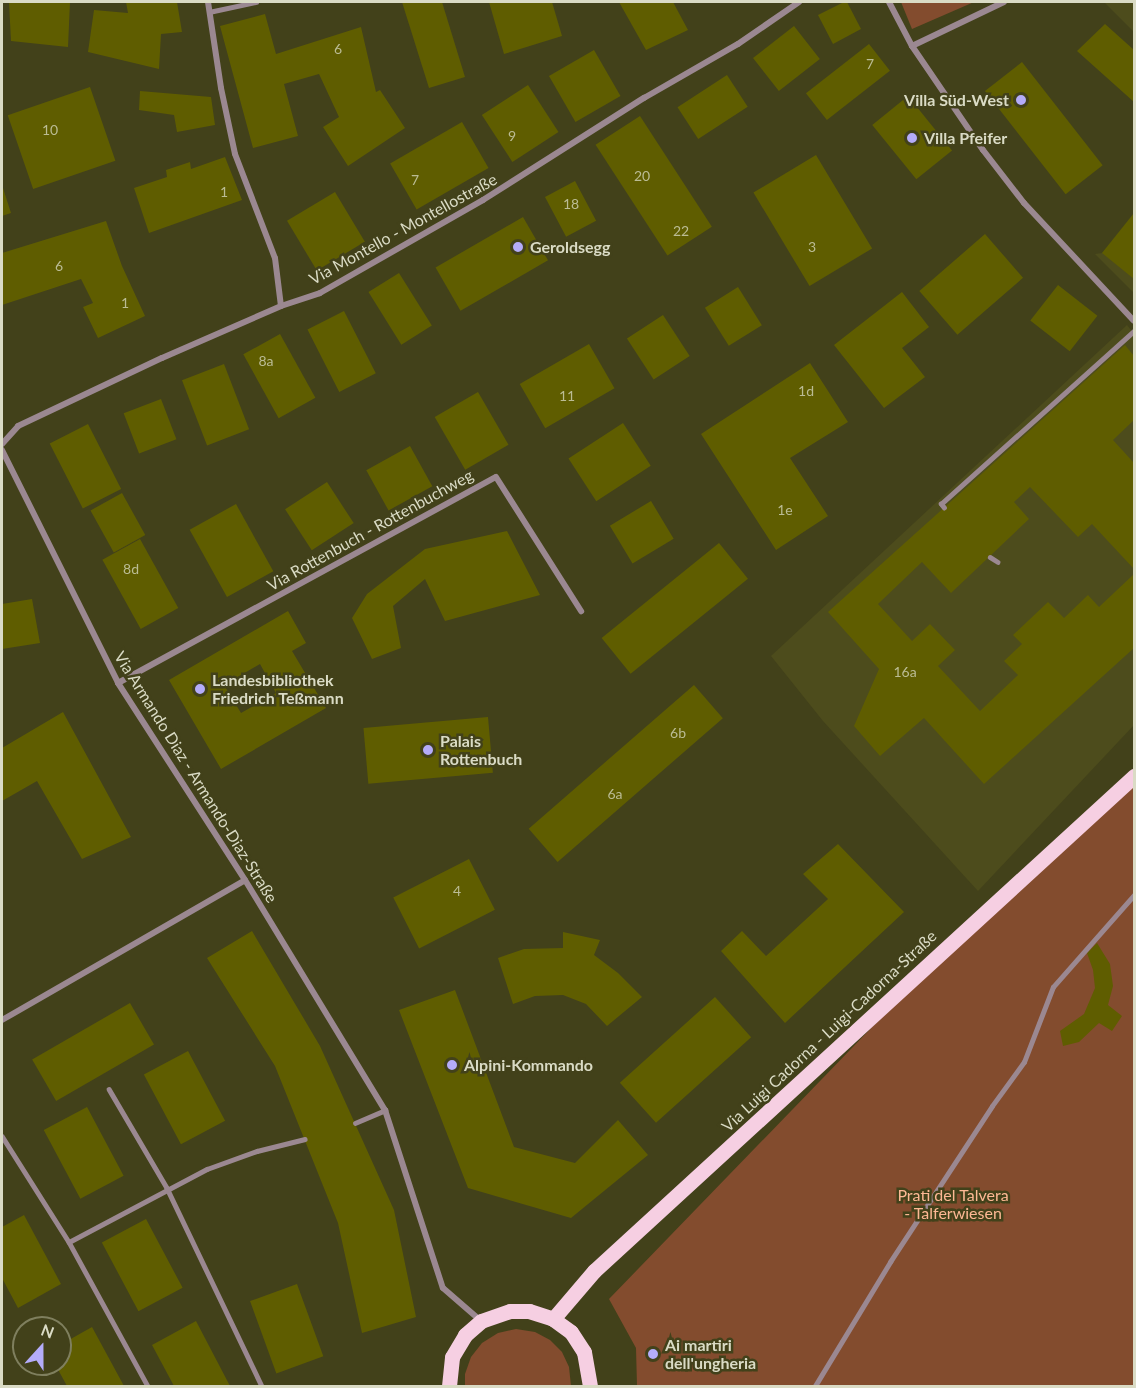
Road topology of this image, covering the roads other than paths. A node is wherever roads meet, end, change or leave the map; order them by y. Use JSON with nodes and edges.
{"nodes":[{"id":1,"x":208,"y":2,"type":"edge"},
{"id":2,"x":256,"y":2,"type":"edge"},
{"id":3,"x":799,"y":2,"type":"edge"},
{"id":4,"x":889,"y":2,"type":"edge"},
{"id":5,"x":1004,"y":2,"type":"edge"},
{"id":6,"x":209,"y":12,"type":"junction"},
{"id":7,"x":912,"y":46,"type":"junction"},
{"id":8,"x":281,"y":306,"type":"junction"},
{"id":9,"x":1134,"y":321,"type":"edge"},
{"id":10,"x":1134,"y":331,"type":"edge"},
{"id":11,"x":2,"y":444,"type":"edge"},
{"id":12,"x":2,"y":450,"type":"edge"},
{"id":13,"x":944,"y":508,"type":"dead end"},
{"id":14,"x":990,"y":556,"type":"dead end"},
{"id":15,"x":998,"y":562,"type":"dead end"},
{"id":16,"x":581,"y":612,"type":"dead end"},
{"id":17,"x":118,"y":683,"type":"junction"},
{"id":18,"x":1134,"y":776,"type":"edge"},
{"id":19,"x":245,"y":880,"type":"junction"},
{"id":20,"x":1134,"y":895,"type":"edge"},
{"id":21,"x":2,"y":1020,"type":"edge"},
{"id":22,"x":109,"y":1089,"type":"dead end"},
{"id":23,"x":385,"y":1110,"type":"junction"},
{"id":24,"x":355,"y":1123,"type":"dead end"},
{"id":25,"x":2,"y":1136,"type":"edge"},
{"id":26,"x":304,"y":1139,"type":"dead end"},
{"id":27,"x":167,"y":1188,"type":"junction"},
{"id":28,"x":69,"y":1242,"type":"junction"},
{"id":29,"x":553,"y":1319,"type":"junction"},
{"id":30,"x":481,"y":1321,"type":"junction"},
{"id":31,"x":148,"y":1386,"type":"edge"},
{"id":32,"x":262,"y":1386,"type":"edge"},
{"id":33,"x":449,"y":1386,"type":"edge"},
{"id":34,"x":590,"y":1386,"type":"edge"},
{"id":35,"x":815,"y":1386,"type":"edge"}],
"edges":[{"from":1,"to":6,"type":"street"},
{"from":2,"to":6,"type":"lane"},
{"from":3,"to":8,"type":"street","name":"Via Montello - Montellostraße"},
{"from":4,"to":7,"type":"street"},
{"from":5,"to":7,"type":"street"},
{"from":6,"to":8,"type":"street"},
{"from":7,"to":9,"type":"street"},
{"from":8,"to":11,"type":"street","name":"Via Montello - Montellostraße"},
{"from":10,"to":13,"type":"lane"},
{"from":12,"to":17,"type":"street","name":"Via Armando Diaz - Armando-Diaz-Straße"},
{"from":14,"to":15,"type":"lane"},
{"from":16,"to":17,"type":"street","name":"Via Rottenbuch - Rottenbuchweg"},
{"from":17,"to":19,"type":"street","name":"Via Armando Diaz - Armando-Diaz-Straße"},
{"from":18,"to":29,"type":"main road","name":"Via Luigi Cadorna - Luigi-Cadorna-Straße"},
{"from":19,"to":21,"type":"street"},
{"from":19,"to":23,"type":"street","name":"Via Armando Diaz - Armando-Diaz-Straße"},
{"from":20,"to":35,"type":"lane"},
{"from":22,"to":27,"type":"lane"},
{"from":23,"to":24,"type":"lane"},
{"from":23,"to":30,"type":"street","name":"Via Armando Diaz - Armando-Diaz-Straße"},
{"from":25,"to":28,"type":"lane"},
{"from":26,"to":27,"type":"lane"},
{"from":27,"to":28,"type":"lane"},
{"from":27,"to":32,"type":"lane"},
{"from":28,"to":31,"type":"lane"},
{"from":29,"to":30,"type":"main road"},
{"from":29,"to":34,"type":"main road"},
{"from":30,"to":33,"type":"main road"}]}
